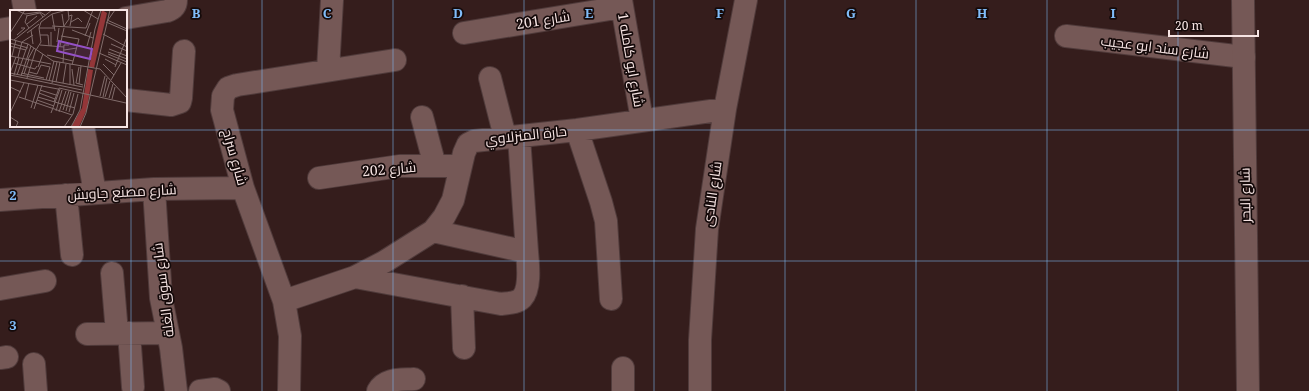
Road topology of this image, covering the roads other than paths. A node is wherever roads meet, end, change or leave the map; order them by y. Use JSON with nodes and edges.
{"nodes":[{"id":1,"x":23,"y":0,"type":"edge"},
{"id":2,"x":176,"y":0,"type":"edge"},
{"id":3,"x":332,"y":0,"type":"edge"},
{"id":4,"x":746,"y":0,"type":"edge"},
{"id":5,"x":1243,"y":0,"type":"edge"},
{"id":6,"x":622,"y":3,"type":"edge"},
{"id":7,"x":25,"y":10,"type":"edge"},
{"id":8,"x":136,"y":11,"type":"edge"},
{"id":9,"x":10,"y":28,"type":"edge"},
{"id":10,"x":0,"y":30,"type":"edge"},
{"id":11,"x":464,"y":33,"type":"dead end"},
{"id":12,"x":1066,"y":36,"type":"dead end"},
{"id":13,"x":184,"y":51,"type":"dead end"},
{"id":14,"x":1244,"y":57,"type":"junction"},
{"id":15,"x":395,"y":60,"type":"dead end"},
{"id":16,"x":328,"y":70,"type":"junction"},
{"id":17,"x":490,"y":78,"type":"dead end"},
{"id":18,"x":127,"y":100,"type":"edge"},
{"id":19,"x":725,"y":109,"type":"junction"},
{"id":20,"x":422,"y":117,"type":"dead end"},
{"id":21,"x":642,"y":120,"type":"junction"},
{"id":22,"x":83,"y":127,"type":"edge"},
{"id":23,"x":577,"y":130,"type":"junction"},
{"id":24,"x":512,"y":137,"type":"junction"},
{"id":25,"x":435,"y":166,"type":"junction"},
{"id":26,"x":460,"y":166,"type":"junction"},
{"id":27,"x":319,"y":178,"type":"dead end"},
{"id":28,"x":244,"y":188,"type":"junction"},
{"id":29,"x":154,"y":189,"type":"junction"},
{"id":30,"x":95,"y":193,"type":"junction"},
{"id":31,"x":66,"y":195,"type":"junction"},
{"id":32,"x":0,"y":200,"type":"edge"},
{"id":33,"x":433,"y":231,"type":"junction"},
{"id":34,"x":527,"y":252,"type":"junction"},
{"id":35,"x":72,"y":255,"type":"dead end"},
{"id":36,"x":112,"y":273,"type":"dead end"},
{"id":37,"x":355,"y":276,"type":"junction"},
{"id":38,"x":45,"y":281,"type":"dead end"},
{"id":39,"x":0,"y":289,"type":"edge"},
{"id":40,"x":462,"y":296,"type":"junction"},
{"id":41,"x":611,"y":299,"type":"dead end"},
{"id":42,"x":284,"y":301,"type":"junction"},
{"id":43,"x":123,"y":333,"type":"junction"},
{"id":44,"x":168,"y":333,"type":"junction"},
{"id":45,"x":87,"y":334,"type":"dead end"},
{"id":46,"x":464,"y":348,"type":"dead end"},
{"id":47,"x":34,"y":364,"type":"dead end"},
{"id":48,"x":623,"y":368,"type":"dead end"},
{"id":49,"x":414,"y":379,"type":"dead end"},
{"id":50,"x":133,"y":386,"type":"dead end"},
{"id":51,"x":36,"y":391,"type":"edge"},
{"id":52,"x":176,"y":391,"type":"edge"},
{"id":53,"x":200,"y":391,"type":"edge"},
{"id":54,"x":219,"y":391,"type":"edge"},
{"id":55,"x":289,"y":391,"type":"edge"},
{"id":56,"x":378,"y":391,"type":"edge"},
{"id":57,"x":623,"y":391,"type":"edge"},
{"id":58,"x":700,"y":391,"type":"edge"},
{"id":59,"x":1248,"y":391,"type":"edge"}],
"edges":[{"from":1,"to":7,"type":"street"},
{"from":2,"to":8,"type":"street"},
{"from":3,"to":16,"type":"street"},
{"from":4,"to":19,"type":"street","name":"شارع النادى"},
{"from":5,"to":14,"type":"street","name":"شارع البحر"},
{"from":6,"to":11,"type":"street","name":"شارع 201"},
{"from":6,"to":21,"type":"street","name":"شارع ابو كامله 1"},
{"from":9,"to":10,"type":"street"},
{"from":12,"to":14,"type":"street","name":"شارع سند ابو عجيب"},
{"from":13,"to":18,"type":"street"},
{"from":14,"to":59,"type":"street","name":"شارع البحر"},
{"from":15,"to":16,"type":"street","name":"شارع سراج"},
{"from":16,"to":28,"type":"street","name":"شارع سراج"},
{"from":17,"to":24,"type":"street"},
{"from":19,"to":21,"type":"street","name":"حارة المنزلاوي"},
{"from":19,"to":58,"type":"street","name":"شارع النادى"},
{"from":20,"to":25,"type":"street"},
{"from":21,"to":23,"type":"street","name":"حارة المنزلاوي"},
{"from":22,"to":30,"type":"street"},
{"from":23,"to":24,"type":"street","name":"حارة المنزلاوي"},
{"from":23,"to":41,"type":"street"},
{"from":24,"to":26,"type":"street","name":"حارة المنزلاوي"},
{"from":24,"to":34,"type":"street"},
{"from":25,"to":26,"type":"street","name":"شارع 202"},
{"from":25,"to":27,"type":"street","name":"شارع 202"},
{"from":26,"to":33,"type":"street","name":"حارة المنزلاوي"},
{"from":28,"to":29,"type":"street","name":"شارع مصنع جاويش"},
{"from":28,"to":42,"type":"street","name":"شارع سراج"},
{"from":29,"to":30,"type":"street","name":"شارع مصنع جاويش"},
{"from":29,"to":44,"type":"street","name":"شارع سوق الغلة"},
{"from":30,"to":31,"type":"street","name":"شارع مصنع جاويش"},
{"from":31,"to":32,"type":"street","name":"شارع مصنع جاويش"},
{"from":31,"to":35,"type":"street"},
{"from":33,"to":34,"type":"street"},
{"from":33,"to":37,"type":"street","name":"حارة المنزلاوي"},
{"from":34,"to":40,"type":"street"},
{"from":36,"to":43,"type":"street"},
{"from":37,"to":40,"type":"street"},
{"from":37,"to":42,"type":"street","name":"حارة المنزلاوي"},
{"from":38,"to":39,"type":"street"},
{"from":40,"to":46,"type":"street"},
{"from":42,"to":55,"type":"street","name":"شارع سراج"},
{"from":43,"to":44,"type":"street"},
{"from":43,"to":45,"type":"street"},
{"from":43,"to":50,"type":"street"},
{"from":44,"to":52,"type":"street","name":"شارع سوق الغلة"},
{"from":47,"to":51,"type":"street"},
{"from":48,"to":57,"type":"street"},
{"from":49,"to":56,"type":"street"},
{"from":53,"to":54,"type":"street"}]}
